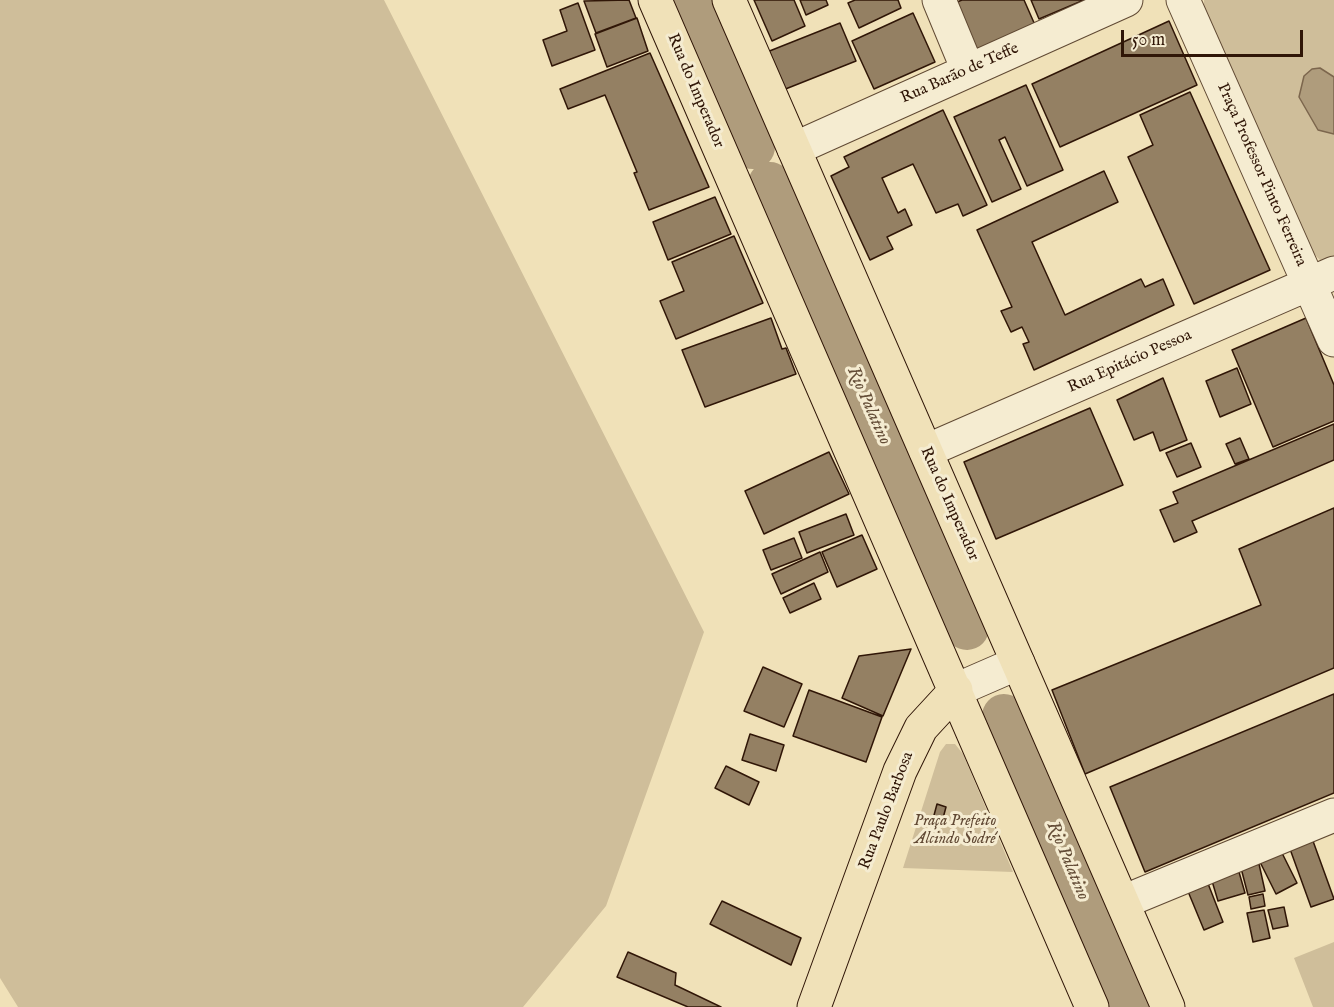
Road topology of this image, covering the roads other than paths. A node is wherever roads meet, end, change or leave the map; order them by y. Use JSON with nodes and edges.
{"nodes":[{"id":1,"x":655,"y":0,"type":"edge"},
{"id":2,"x":729,"y":0,"type":"edge"},
{"id":3,"x":939,"y":0,"type":"edge"},
{"id":4,"x":1126,"y":0,"type":"edge"},
{"id":5,"x":1183,"y":0,"type":"edge"},
{"id":6,"x":968,"y":70,"type":"junction"},
{"id":7,"x":794,"y":148,"type":"junction"},
{"id":8,"x":1322,"y":279,"type":"edge"},
{"id":9,"x":1334,"y":340,"type":"edge"},
{"id":10,"x":926,"y":452,"type":"junction"},
{"id":11,"x":1018,"y":663,"type":"junction"},
{"id":12,"x":956,"y":690,"type":"junction"},
{"id":13,"x":1334,"y":815,"type":"edge"},
{"id":14,"x":1123,"y":902,"type":"junction"},
{"id":15,"x":814,"y":1007,"type":"edge"},
{"id":16,"x":1092,"y":1007,"type":"edge"},
{"id":17,"x":1168,"y":1007,"type":"edge"}],
"edges":[{"from":1,"to":12,"type":"main road","name":"Rua do Imperador"},
{"from":2,"to":7,"type":"main road","name":"Rua do Imperador"},
{"from":3,"to":6,"type":"street"},
{"from":4,"to":6,"type":"street","name":"Rua Barão de Teffe"},
{"from":5,"to":8,"type":"street","name":"Praça Professor Pinto Ferreira"},
{"from":6,"to":7,"type":"street","name":"Rua Barão de Teffe"},
{"from":7,"to":10,"type":"main road","name":"Rua do Imperador"},
{"from":8,"to":9,"type":"street","name":"Praça Professor Pinto Ferreira"},
{"from":8,"to":10,"type":"street","name":"Rua Epitácio Pessoa"},
{"from":10,"to":11,"type":"main road","name":"Rua do Imperador"},
{"from":11,"to":12,"type":"street","name":"Rua Paulo Barbosa"},
{"from":11,"to":14,"type":"main road","name":"Rua do Imperador"},
{"from":12,"to":15,"type":"main road","name":"Rua Paulo Barbosa"},
{"from":12,"to":16,"type":"main road","name":"Rua do Imperador"},
{"from":13,"to":14,"type":"street"},
{"from":14,"to":17,"type":"main road","name":"Rua do Imperador"}]}
